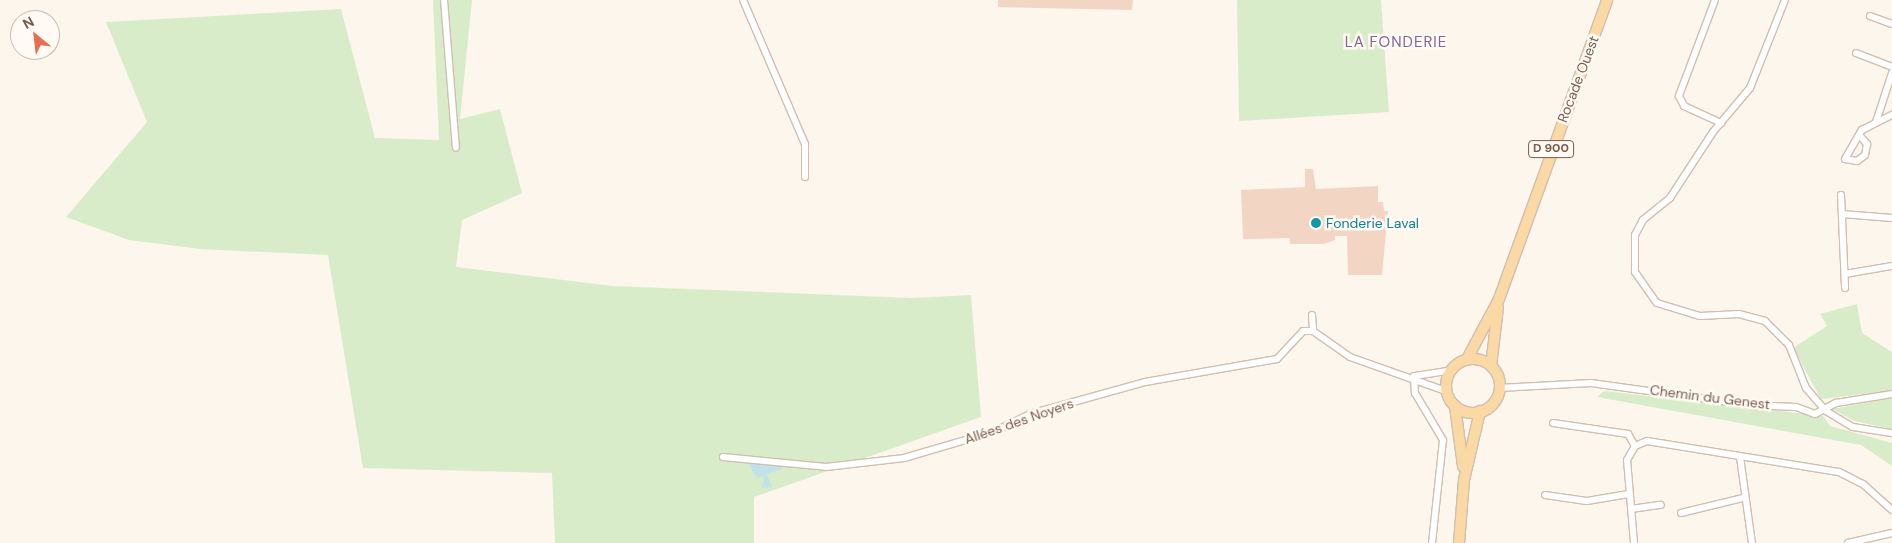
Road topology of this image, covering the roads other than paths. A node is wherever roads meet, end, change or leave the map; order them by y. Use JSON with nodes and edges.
{"nodes":[{"id":1,"x":444,"y":0,"type":"edge"},
{"id":2,"x":743,"y":0,"type":"edge"},
{"id":3,"x":1607,"y":0,"type":"edge"},
{"id":4,"x":1715,"y":0,"type":"edge"},
{"id":5,"x":1785,"y":0,"type":"edge"},
{"id":6,"x":1870,"y":16,"type":"dead end"},
{"id":7,"x":1892,"y":24,"type":"edge"},
{"id":8,"x":1856,"y":53,"type":"dead end"},
{"id":9,"x":1892,"y":67,"type":"edge"},
{"id":10,"x":1892,"y":73,"type":"edge"},
{"id":11,"x":1892,"y":116,"type":"edge"},
{"id":12,"x":1876,"y":122,"type":"junction"},
{"id":13,"x":1721,"y":123,"type":"junction"},
{"id":14,"x":1860,"y":136,"type":"dead end"},
{"id":15,"x":456,"y":148,"type":"dead end"},
{"id":16,"x":805,"y":177,"type":"dead end"},
{"id":17,"x":1841,"y":195,"type":"dead end"},
{"id":18,"x":1842,"y":214,"type":"junction"},
{"id":19,"x":1892,"y":218,"type":"edge"},
{"id":20,"x":1892,"y":266,"type":"edge"},
{"id":21,"x":1844,"y":274,"type":"junction"},
{"id":22,"x":1845,"y":288,"type":"dead end"},
{"id":23,"x":1499,"y":299,"type":"junction"},
{"id":24,"x":1312,"y":315,"type":"dead end"},
{"id":25,"x":1313,"y":331,"type":"junction"},
{"id":26,"x":1467,"y":359,"type":"junction"},
{"id":27,"x":1491,"y":366,"type":"junction"},
{"id":28,"x":1451,"y":370,"type":"junction"},
{"id":29,"x":1414,"y":376,"type":"junction"},
{"id":30,"x":1499,"y":388,"type":"junction"},
{"id":31,"x":1446,"y":391,"type":"junction"},
{"id":32,"x":1892,"y":394,"type":"edge"},
{"id":33,"x":1455,"y":406,"type":"junction"},
{"id":34,"x":1480,"y":411,"type":"junction"},
{"id":35,"x":1826,"y":411,"type":"junction"},
{"id":36,"x":1553,"y":423,"type":"dead end"},
{"id":37,"x":1892,"y":432,"type":"edge"},
{"id":38,"x":1635,"y":446,"type":"junction"},
{"id":39,"x":723,"y":457,"type":"dead end"},
{"id":40,"x":1740,"y":457,"type":"junction"},
{"id":41,"x":1464,"y":480,"type":"junction"},
{"id":42,"x":1628,"y":494,"type":"junction"},
{"id":43,"x":1545,"y":495,"type":"dead end"},
{"id":44,"x":1743,"y":498,"type":"junction"},
{"id":45,"x":1661,"y":505,"type":"dead end"},
{"id":46,"x":1631,"y":509,"type":"junction"},
{"id":47,"x":1892,"y":510,"type":"edge"},
{"id":48,"x":1681,"y":513,"type":"dead end"},
{"id":49,"x":1892,"y":533,"type":"edge"},
{"id":50,"x":1877,"y":540,"type":"edge"},
{"id":51,"x":1432,"y":543,"type":"edge"},
{"id":52,"x":1459,"y":543,"type":"edge"},
{"id":53,"x":1634,"y":543,"type":"edge"},
{"id":54,"x":1752,"y":543,"type":"edge"},
{"id":55,"x":1848,"y":543,"type":"edge"}],
"edges":[{"from":1,"to":15,"type":"street"},
{"from":2,"to":16,"type":"street"},
{"from":3,"to":23,"type":"main road","name":"Rocade Ouest","number":"D 900"},
{"from":4,"to":13,"type":"street"},
{"from":5,"to":13,"type":"street"},
{"from":6,"to":7,"type":"street"},
{"from":8,"to":9,"type":"street"},
{"from":10,"to":12,"type":"street"},
{"from":11,"to":12,"type":"street"},
{"from":12,"to":14,"type":"street"},
{"from":13,"to":35,"type":"street"},
{"from":17,"to":18,"type":"street"},
{"from":18,"to":19,"type":"street"},
{"from":18,"to":21,"type":"street"},
{"from":20,"to":21,"type":"street"},
{"from":21,"to":22,"type":"street"},
{"from":23,"to":26,"type":"main road","name":"Rocade Ouest","number":"D 900"},
{"from":23,"to":27,"type":"main road","name":"Rocade Ouest","number":"D 900"},
{"from":24,"to":25,"type":"street"},
{"from":25,"to":29,"type":"street"},
{"from":25,"to":39,"type":"street","name":"Allées des Noyers"},
{"from":26,"to":27,"type":"main road"},
{"from":26,"to":28,"type":"main road"},
{"from":27,"to":30,"type":"main road"},
{"from":28,"to":29,"type":"street"},
{"from":28,"to":31,"type":"main road"},
{"from":29,"to":31,"type":"street"},
{"from":29,"to":51,"type":"street"},
{"from":30,"to":34,"type":"main road"},
{"from":30,"to":35,"type":"street","name":"Chemin du Genest"},
{"from":31,"to":33,"type":"main road"},
{"from":32,"to":35,"type":"street","name":"Chemin du Genest"},
{"from":33,"to":34,"type":"main road"},
{"from":33,"to":41,"type":"main road"},
{"from":34,"to":41,"type":"main road"},
{"from":35,"to":37,"type":"street"},
{"from":36,"to":38,"type":"street"},
{"from":38,"to":40,"type":"street"},
{"from":38,"to":42,"type":"street"},
{"from":40,"to":44,"type":"street"},
{"from":40,"to":47,"type":"street"},
{"from":41,"to":52,"type":"main road"},
{"from":42,"to":43,"type":"street"},
{"from":42,"to":46,"type":"street"},
{"from":44,"to":48,"type":"street"},
{"from":44,"to":54,"type":"street"},
{"from":45,"to":46,"type":"street"},
{"from":46,"to":53,"type":"street"},
{"from":49,"to":50,"type":"street"},
{"from":50,"to":55,"type":"street"}]}
